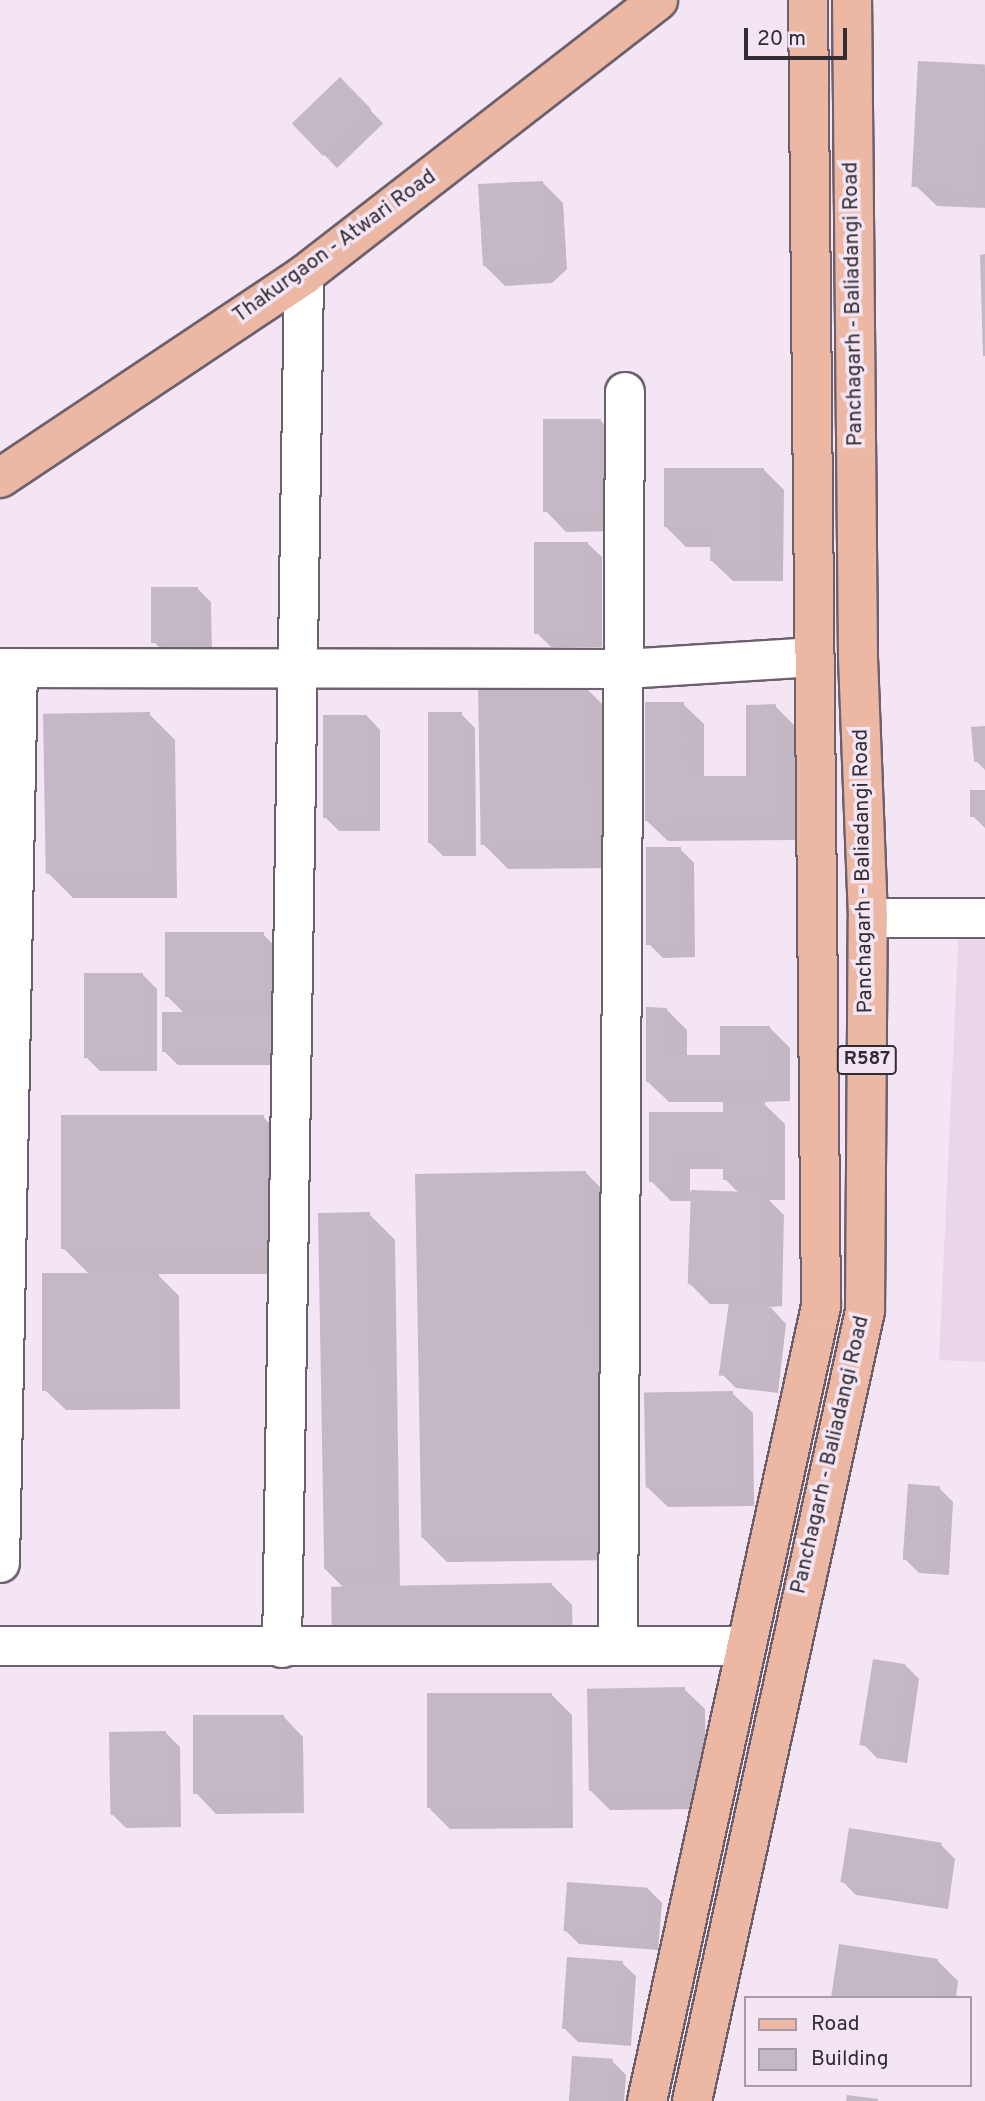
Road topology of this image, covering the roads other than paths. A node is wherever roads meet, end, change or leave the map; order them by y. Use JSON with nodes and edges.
{"nodes":[{"id":1,"x":659,"y":0,"type":"edge"},
{"id":2,"x":808,"y":0,"type":"edge"},
{"id":3,"x":852,"y":0,"type":"edge"},
{"id":4,"x":304,"y":275,"type":"junction"},
{"id":5,"x":625,"y":393,"type":"dead end"},
{"id":6,"x":0,"y":478,"type":"edge"},
{"id":7,"x":815,"y":657,"type":"junction"},
{"id":8,"x":9,"y":668,"type":"edge"},
{"id":9,"x":625,"y":669,"type":"junction"},
{"id":10,"x":295,"y":673,"type":"junction"},
{"id":11,"x":868,"y":918,"type":"junction"},
{"id":12,"x":985,"y":918,"type":"edge"},
{"id":13,"x":0,"y":1563,"type":"edge"},
{"id":14,"x":0,"y":1646,"type":"edge"},
{"id":15,"x":618,"y":1646,"type":"junction"},
{"id":16,"x":743,"y":1646,"type":"junction"},
{"id":17,"x":282,"y":1648,"type":"junction"},
{"id":18,"x":647,"y":2101,"type":"edge"},
{"id":19,"x":692,"y":2101,"type":"edge"}],
"edges":[{"from":1,"to":4,"type":"main road","name":"Thakurgaon - Atwari Road"},
{"from":2,"to":7,"type":"main road","name":"Panchagarh - Baliadangi Road","number":"R587"},
{"from":3,"to":11,"type":"main road","name":"Panchagarh - Baliadangi Road","number":"R587"},
{"from":4,"to":6,"type":"main road","name":"Thakurgaon - Atwari Road"},
{"from":4,"to":10,"type":"street"},
{"from":5,"to":9,"type":"street"},
{"from":7,"to":9,"type":"street"},
{"from":7,"to":16,"type":"main road","name":"Panchagarh - Baliadangi Road","number":"R587"},
{"from":8,"to":10,"type":"street"},
{"from":8,"to":13,"type":"street"},
{"from":9,"to":10,"type":"street"},
{"from":9,"to":15,"type":"street"},
{"from":10,"to":17,"type":"street"},
{"from":11,"to":12,"type":"street"},
{"from":11,"to":19,"type":"main road","name":"Panchagarh - Baliadangi Road","number":"R587"},
{"from":14,"to":17,"type":"street"},
{"from":15,"to":16,"type":"street"},
{"from":15,"to":17,"type":"street"},
{"from":16,"to":18,"type":"main road","name":"Panchagarh - Baliadangi Road","number":"R587"}]}
